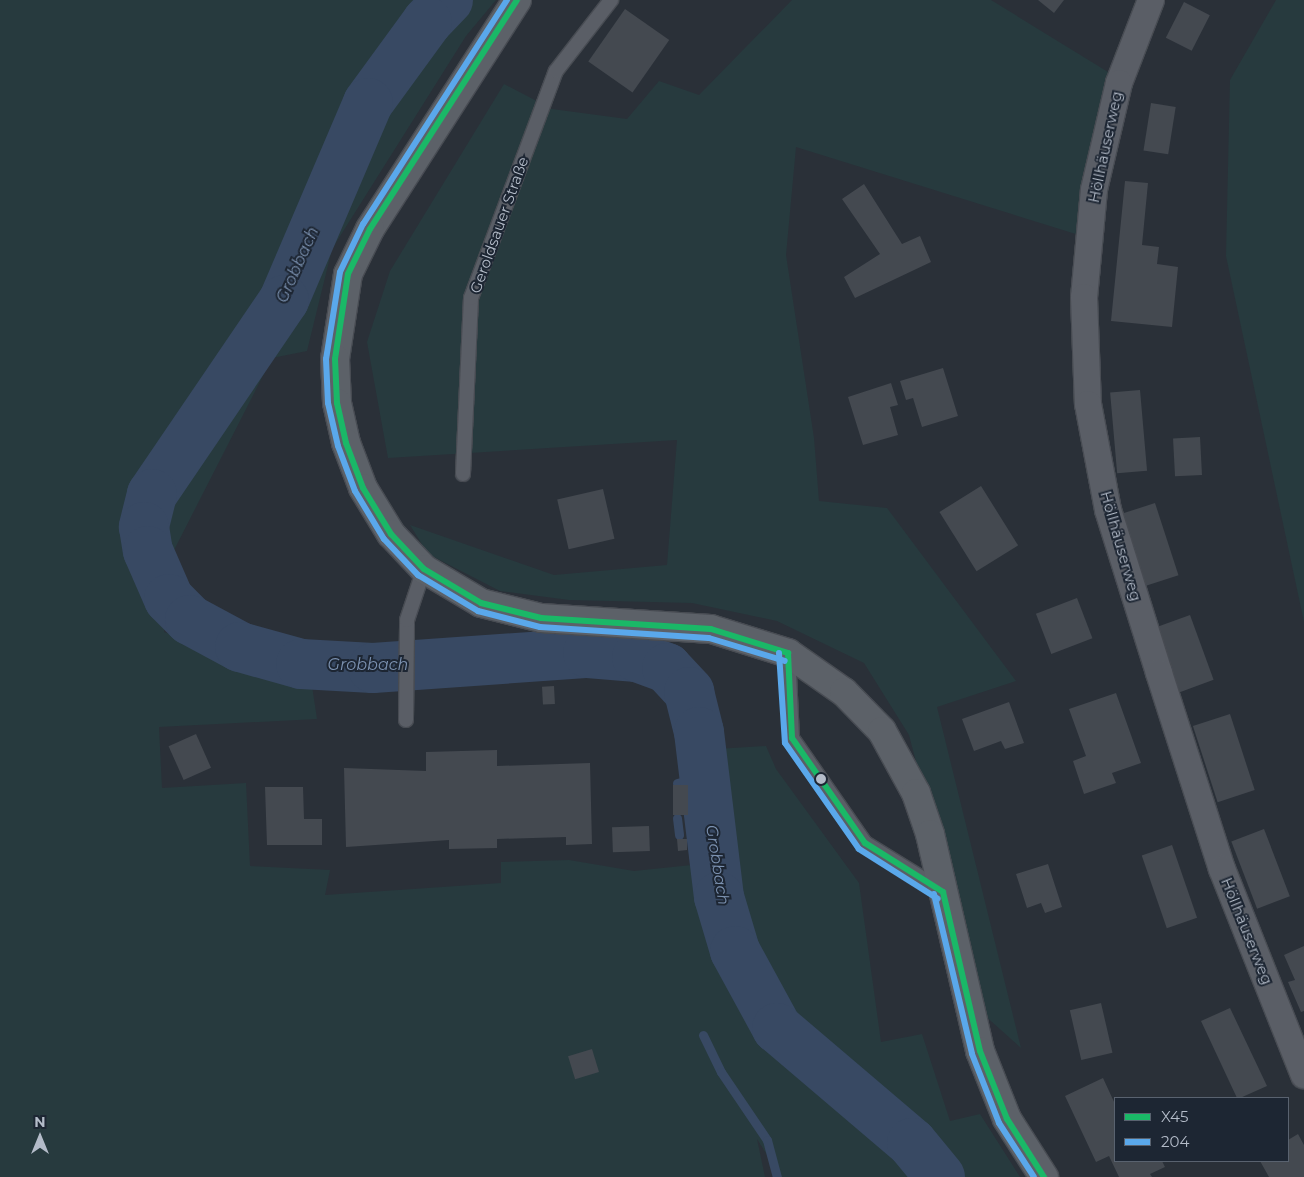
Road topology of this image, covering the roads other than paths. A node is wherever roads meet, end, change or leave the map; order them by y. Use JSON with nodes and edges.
{"nodes":[{"id":1,"x":517,"y":0,"type":"edge"},
{"id":2,"x":611,"y":0,"type":"edge"},
{"id":3,"x":1151,"y":0,"type":"edge"},
{"id":4,"x":463,"y":474,"type":"dead end"},
{"id":5,"x":424,"y":569,"type":"junction"},
{"id":6,"x":788,"y":653,"type":"junction"},
{"id":7,"x":406,"y":720,"type":"dead end"},
{"id":8,"x":943,"y":892,"type":"junction"},
{"id":9,"x":1304,"y":1075,"type":"edge"},
{"id":10,"x":1044,"y":1177,"type":"edge"}],
"edges":[{"from":1,"to":5,"type":"main road"},
{"from":2,"to":4,"type":"lane","name":"Geroldsauer Straße"},
{"from":3,"to":9,"type":"street","name":"Höllhäuserweg"},
{"from":5,"to":6,"type":"main road"},
{"from":5,"to":7,"type":"lane"},
{"from":6,"to":8,"type":"main road"},
{"from":6,"to":8,"type":"lane"},
{"from":8,"to":10,"type":"main road"}]}
